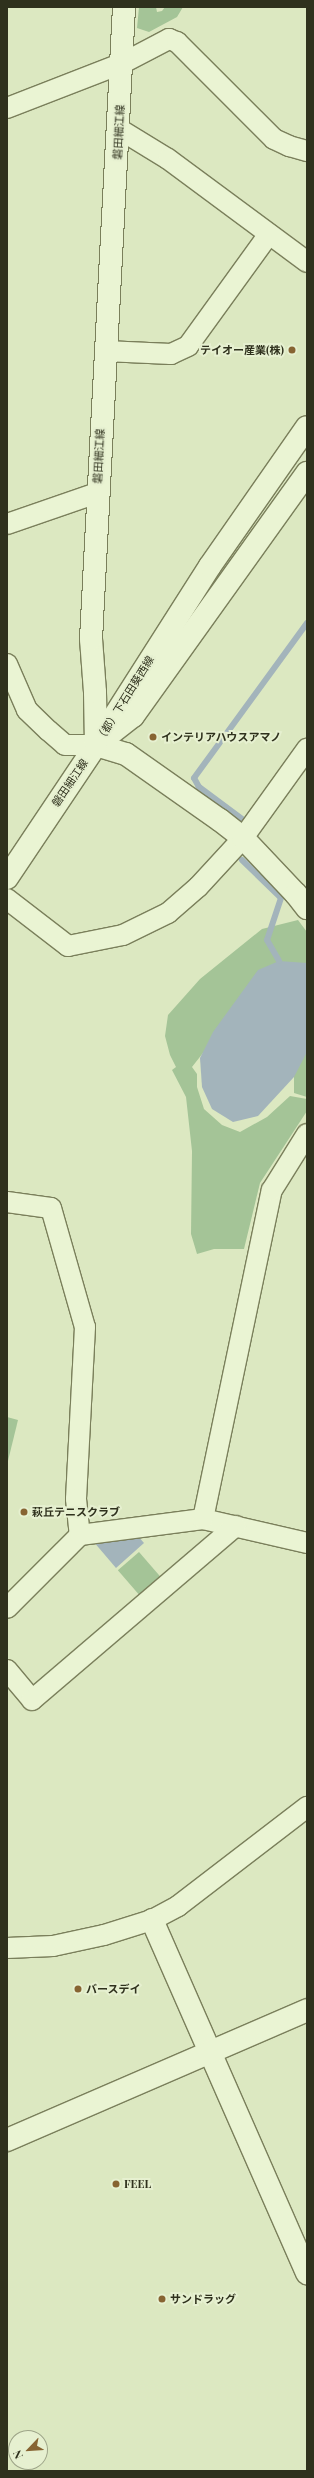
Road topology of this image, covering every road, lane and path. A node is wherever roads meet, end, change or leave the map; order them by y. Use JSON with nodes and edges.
{"nodes":[{"id":1,"x":124,"y":7,"type":"edge"},
{"id":2,"x":122,"y":63,"type":"junction"},
{"id":3,"x":7,"y":108,"type":"edge"},
{"id":4,"x":119,"y":128,"type":"junction"},
{"id":5,"x":307,"y":151,"type":"edge"},
{"id":6,"x":269,"y":234,"type":"junction"},
{"id":7,"x":307,"y":262,"type":"edge"},
{"id":8,"x":105,"y":351,"type":"junction"},
{"id":9,"x":307,"y":427,"type":"edge"},
{"id":10,"x":307,"y":473,"type":"edge"},
{"id":11,"x":97,"y":493,"type":"junction"},
{"id":12,"x":7,"y":524,"type":"edge"},
{"id":13,"x":7,"y":664,"type":"edge"},
{"id":14,"x":96,"y":745,"type":"junction"},
{"id":15,"x":307,"y":749,"type":"edge"},
{"id":16,"x":243,"y":838,"type":"junction"},
{"id":17,"x":7,"y":878,"type":"edge"},
{"id":18,"x":7,"y":899,"type":"edge"},
{"id":19,"x":307,"y":908,"type":"edge"},
{"id":20,"x":307,"y":1134,"type":"edge"},
{"id":21,"x":7,"y":1202,"type":"edge"},
{"id":22,"x":203,"y":1519,"type":"junction"},
{"id":23,"x":236,"y":1526,"type":"junction"},
{"id":24,"x":80,"y":1535,"type":"junction"},
{"id":25,"x":307,"y":1543,"type":"edge"},
{"id":26,"x":7,"y":1608,"type":"edge"},
{"id":27,"x":7,"y":1670,"type":"edge"},
{"id":28,"x":307,"y":1807,"type":"edge"},
{"id":29,"x":152,"y":1920,"type":"junction"},
{"id":30,"x":7,"y":1948,"type":"edge"},
{"id":31,"x":307,"y":2010,"type":"edge"},
{"id":32,"x":209,"y":2053,"type":"junction"},
{"id":33,"x":7,"y":2140,"type":"edge"},
{"id":34,"x":307,"y":2273,"type":"edge"}],
"edges":[{"from":1,"to":2,"type":"street","name":"磐田細江線"},
{"from":2,"to":3,"type":"street"},
{"from":2,"to":4,"type":"street","name":"磐田細江線"},
{"from":2,"to":5,"type":"street"},
{"from":4,"to":6,"type":"street"},
{"from":4,"to":8,"type":"street","name":"磐田細江線"},
{"from":6,"to":7,"type":"street"},
{"from":6,"to":8,"type":"street"},
{"from":8,"to":11,"type":"street","name":"磐田細江線"},
{"from":9,"to":14,"type":"street","name":"（都）下石田葵西線"},
{"from":10,"to":14,"type":"street","name":"（都）下石田葵西線"},
{"from":11,"to":12,"type":"street"},
{"from":11,"to":14,"type":"street","name":"磐田細江線"},
{"from":13,"to":14,"type":"street"},
{"from":14,"to":16,"type":"street"},
{"from":14,"to":17,"type":"street","name":"磐田細江線"},
{"from":15,"to":16,"type":"street"},
{"from":16,"to":18,"type":"street"},
{"from":16,"to":19,"type":"street"},
{"from":20,"to":22,"type":"street"},
{"from":21,"to":24,"type":"street"},
{"from":22,"to":23,"type":"street"},
{"from":22,"to":24,"type":"street"},
{"from":23,"to":25,"type":"street"},
{"from":23,"to":27,"type":"street"},
{"from":24,"to":26,"type":"street"},
{"from":28,"to":29,"type":"street"},
{"from":29,"to":30,"type":"street"},
{"from":29,"to":32,"type":"street"},
{"from":31,"to":32,"type":"street"},
{"from":32,"to":33,"type":"street"},
{"from":32,"to":34,"type":"street"}]}
